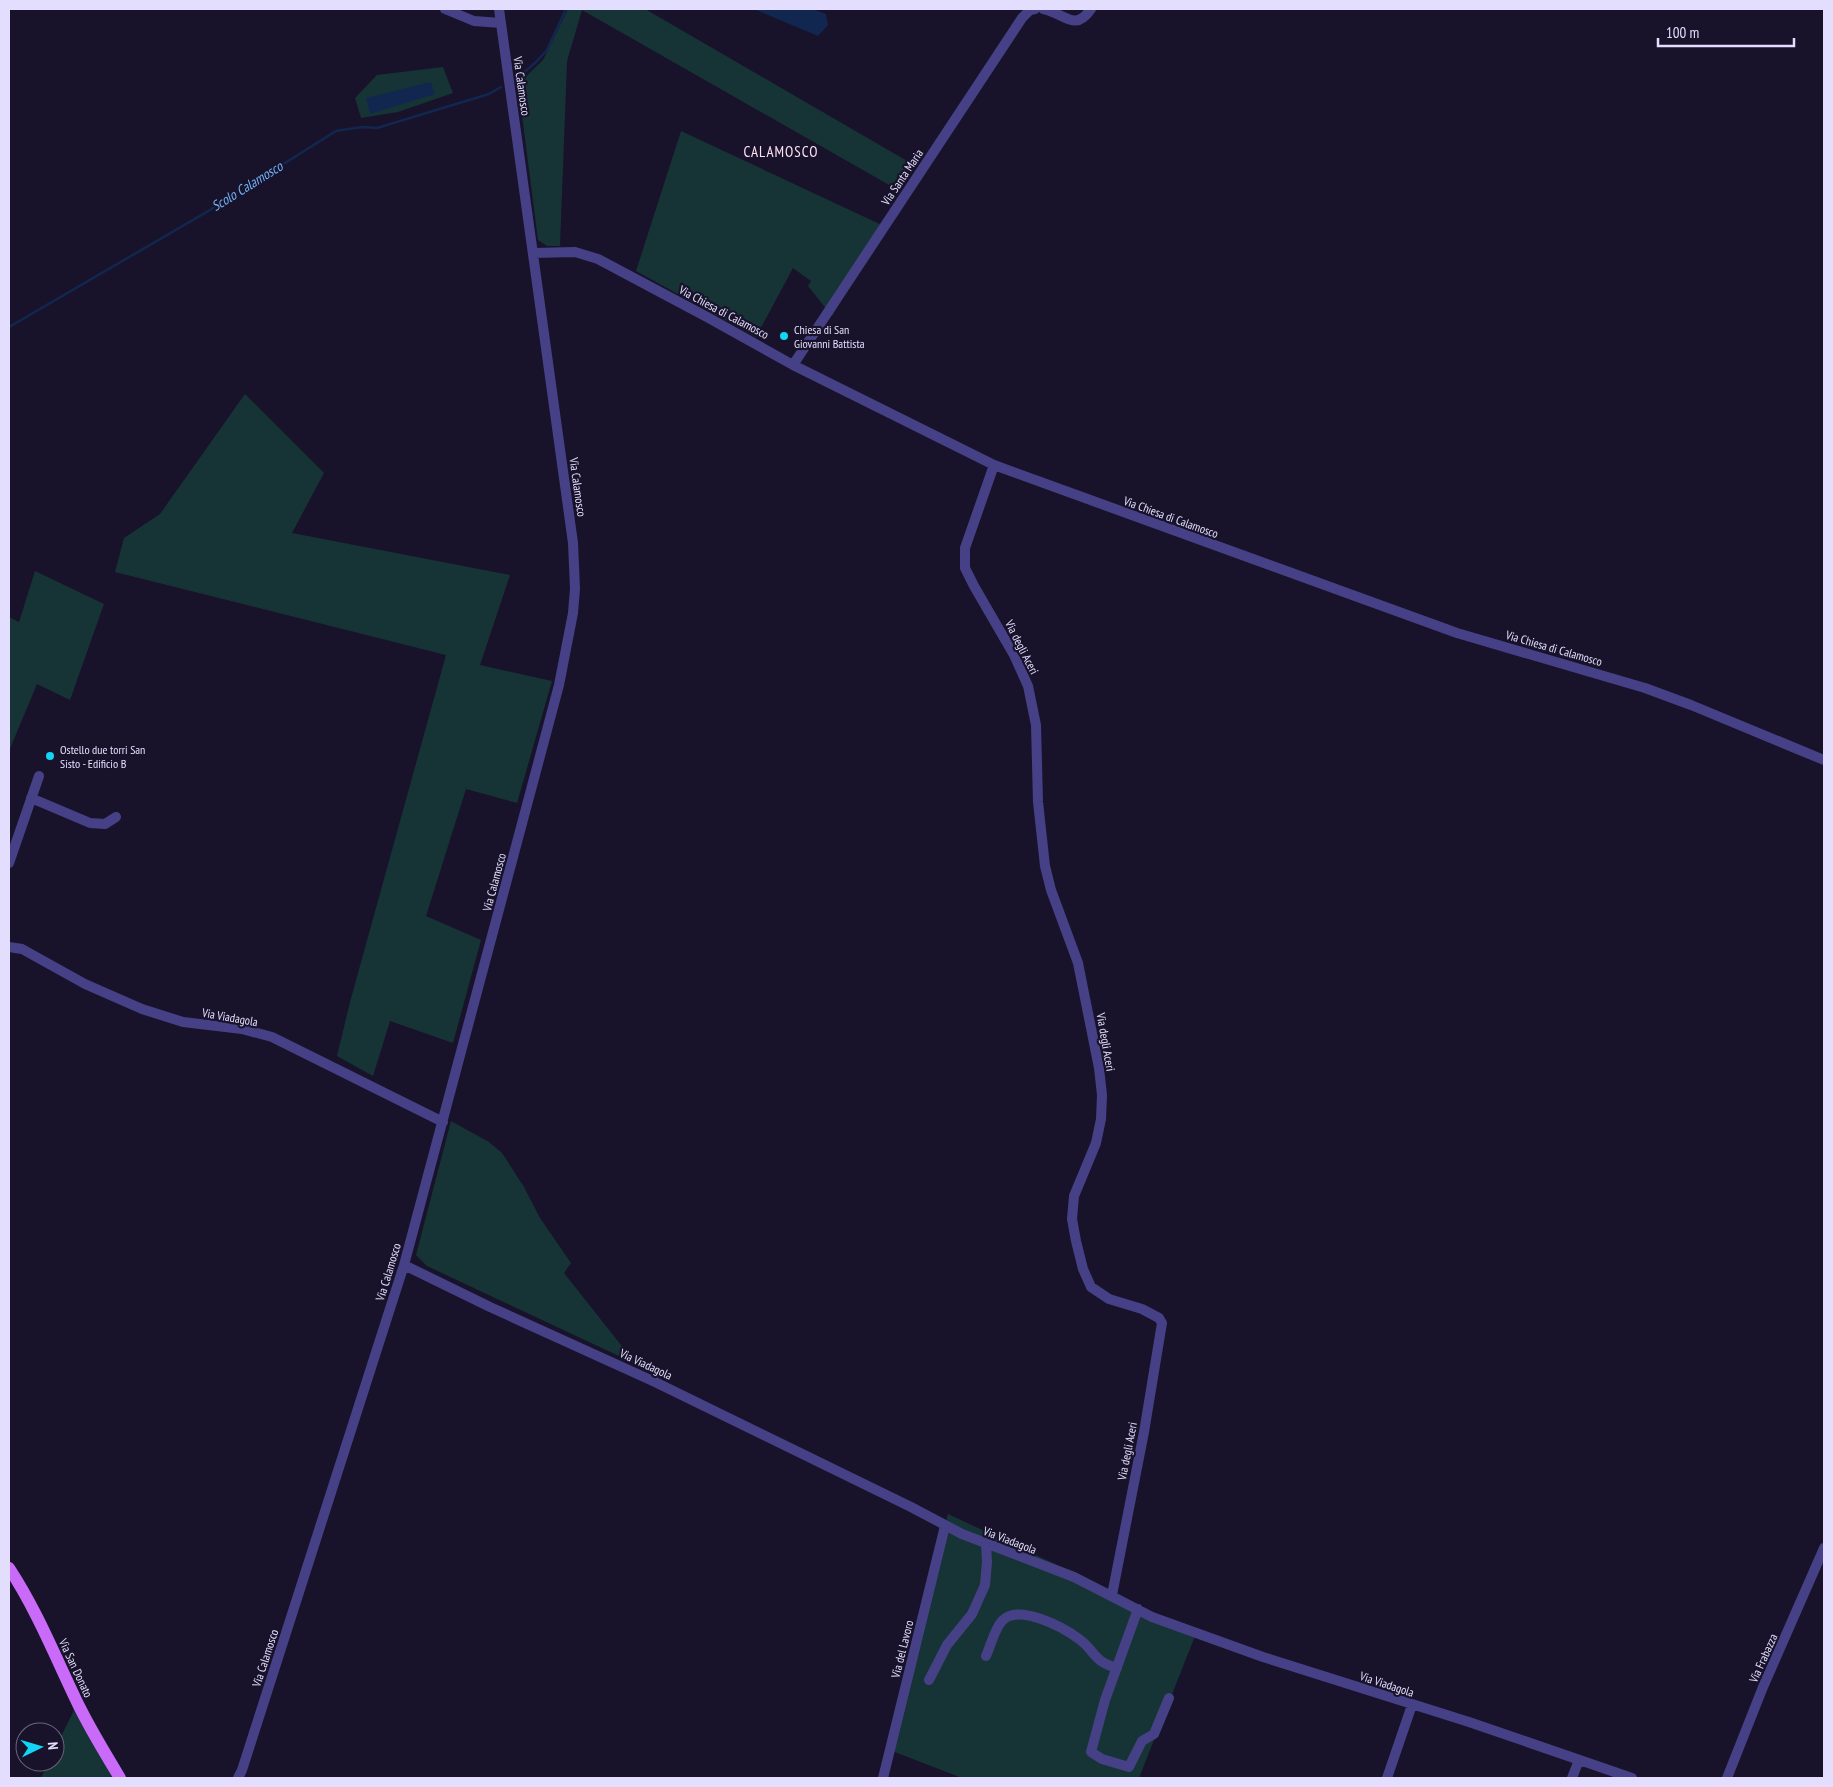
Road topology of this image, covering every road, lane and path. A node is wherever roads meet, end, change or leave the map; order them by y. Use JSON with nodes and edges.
{"nodes":[{"id":1,"x":445,"y":9,"type":"edge"},
{"id":2,"x":499,"y":9,"type":"edge"},
{"id":3,"x":1035,"y":9,"type":"edge"},
{"id":4,"x":1043,"y":9,"type":"edge"},
{"id":5,"x":1091,"y":9,"type":"edge"},
{"id":6,"x":500,"y":23,"type":"junction"},
{"id":7,"x":533,"y":253,"type":"junction"},
{"id":8,"x":793,"y":365,"type":"junction"},
{"id":9,"x":994,"y":465,"type":"junction"},
{"id":10,"x":1824,"y":760,"type":"edge"},
{"id":11,"x":39,"y":776,"type":"dead end"},
{"id":12,"x":31,"y":798,"type":"junction"},
{"id":13,"x":116,"y":817,"type":"dead end"},
{"id":14,"x":9,"y":863,"type":"edge"},
{"id":15,"x":9,"y":947,"type":"edge"},
{"id":16,"x":443,"y":1122,"type":"junction"},
{"id":17,"x":404,"y":1265,"type":"junction"},
{"id":18,"x":945,"y":1526,"type":"junction"},
{"id":19,"x":986,"y":1544,"type":"junction"},
{"id":20,"x":1824,"y":1548,"type":"edge"},
{"id":21,"x":9,"y":1568,"type":"edge"},
{"id":22,"x":1112,"y":1595,"type":"junction"},
{"id":23,"x":1138,"y":1609,"type":"junction"},
{"id":24,"x":986,"y":1656,"type":"dead end"},
{"id":25,"x":1117,"y":1668,"type":"junction"},
{"id":26,"x":929,"y":1680,"type":"dead end"},
{"id":27,"x":1169,"y":1698,"type":"dead end"},
{"id":28,"x":1412,"y":1706,"type":"junction"},
{"id":29,"x":1579,"y":1760,"type":"junction"},
{"id":30,"x":120,"y":1778,"type":"edge"},
{"id":31,"x":238,"y":1778,"type":"edge"},
{"id":32,"x":883,"y":1778,"type":"edge"},
{"id":33,"x":1388,"y":1778,"type":"edge"},
{"id":34,"x":1572,"y":1778,"type":"edge"},
{"id":35,"x":1632,"y":1778,"type":"edge"},
{"id":36,"x":1727,"y":1778,"type":"edge"}],
"edges":[{"from":1,"to":6,"type":"street"},
{"from":2,"to":6,"type":"street","name":"Via Calamosco"},
{"from":3,"to":8,"type":"street","name":"Via Santa Maria"},
{"from":4,"to":5,"type":"street"},
{"from":6,"to":7,"type":"street","name":"Via Calamosco"},
{"from":7,"to":8,"type":"street","name":"Via Chiesa di Calamosco"},
{"from":7,"to":16,"type":"street","name":"Via Calamosco"},
{"from":8,"to":9,"type":"street","name":"Via Chiesa di Calamosco"},
{"from":9,"to":10,"type":"street","name":"Via Chiesa di Calamosco"},
{"from":9,"to":22,"type":"street","name":"Via degli Aceri"},
{"from":11,"to":12,"type":"street"},
{"from":12,"to":13,"type":"street"},
{"from":12,"to":14,"type":"street"},
{"from":15,"to":16,"type":"street","name":"Via Viadagola"},
{"from":16,"to":17,"type":"street","name":"Via Calamosco"},
{"from":17,"to":18,"type":"street","name":"Via Viadagola"},
{"from":17,"to":31,"type":"street","name":"Via Calamosco"},
{"from":18,"to":19,"type":"street","name":"Via Viadagola"},
{"from":18,"to":32,"type":"street","name":"Via del Lavoro"},
{"from":19,"to":22,"type":"street","name":"Via Viadagola"},
{"from":19,"to":26,"type":"street"},
{"from":20,"to":36,"type":"street","name":"Via Frabazza"},
{"from":21,"to":30,"type":"main road","name":"Via San Donato"},
{"from":22,"to":23,"type":"street","name":"Via Viadagola"},
{"from":23,"to":25,"type":"street"},
{"from":23,"to":28,"type":"street","name":"Via Viadagola"},
{"from":24,"to":25,"type":"street"},
{"from":25,"to":27,"type":"street"},
{"from":28,"to":29,"type":"street","name":"Via Viadagola"},
{"from":28,"to":33,"type":"street"},
{"from":29,"to":34,"type":"street"},
{"from":29,"to":35,"type":"street","name":"Via Viadagola"}]}
